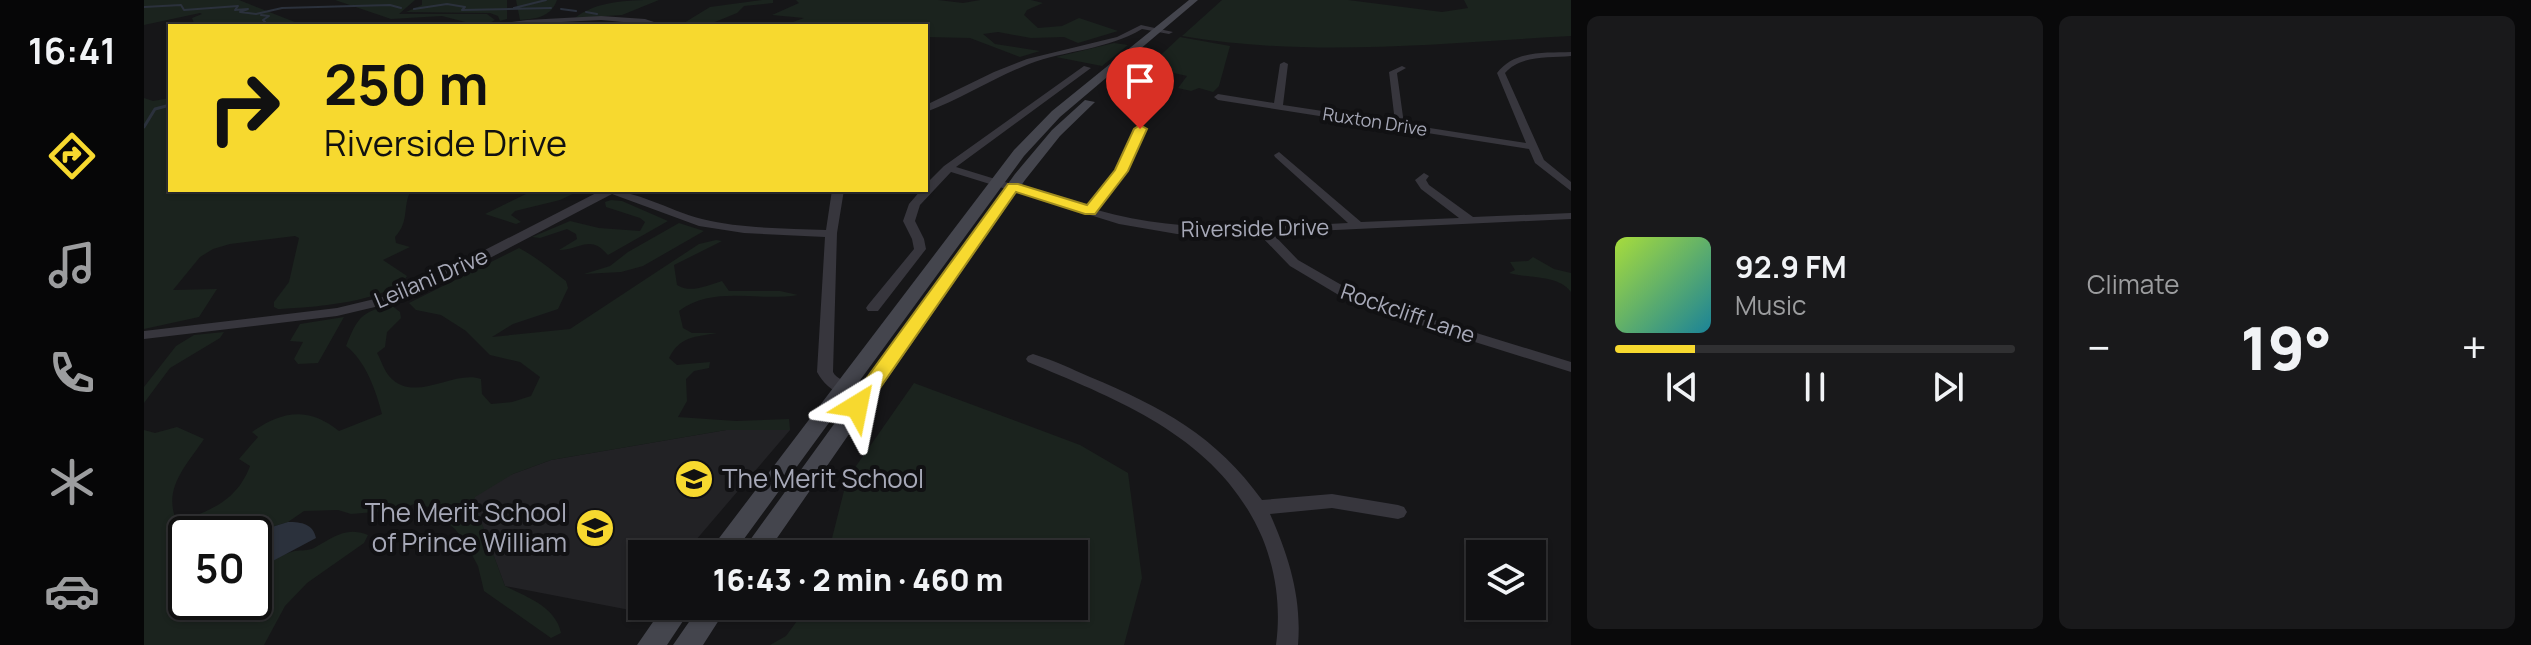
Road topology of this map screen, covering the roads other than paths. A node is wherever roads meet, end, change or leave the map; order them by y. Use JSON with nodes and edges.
{"nodes":[{"id":1,"x":1194,"y":0,"type":"edge"},
{"id":2,"x":1207,"y":0,"type":"edge"},
{"id":3,"x":531,"y":24,"type":"edge"},
{"id":4,"x":648,"y":24,"type":"edge"},
{"id":5,"x":1164,"y":31,"type":"junction"},
{"id":6,"x":1571,"y":54,"type":"edge"},
{"id":7,"x":1284,"y":64,"type":"dead end"},
{"id":8,"x":1087,"y":68,"type":"dead end"},
{"id":9,"x":1402,"y":68,"type":"dead end"},
{"id":10,"x":928,"y":96,"type":"edge"},
{"id":11,"x":1218,"y":97,"type":"dead end"},
{"id":12,"x":945,"y":100,"type":"junction"},
{"id":13,"x":1278,"y":106,"type":"junction"},
{"id":14,"x":928,"y":108,"type":"edge"},
{"id":15,"x":1400,"y":126,"type":"junction"},
{"id":16,"x":1140,"y":129,"type":"dead end"},
{"id":17,"x":1533,"y":147,"type":"junction"},
{"id":18,"x":1279,"y":155,"type":"dead end"},
{"id":19,"x":948,"y":168,"type":"junction"},
{"id":20,"x":1424,"y":176,"type":"dead end"},
{"id":21,"x":1005,"y":184,"type":"junction"},
{"id":22,"x":1571,"y":188,"type":"edge"},
{"id":23,"x":928,"y":191,"type":"edge"},
{"id":24,"x":607,"y":192,"type":"edge"},
{"id":25,"x":616,"y":192,"type":"edge"},
{"id":26,"x":838,"y":192,"type":"edge"},
{"id":27,"x":927,"y":192,"type":"edge"},
{"id":28,"x":1090,"y":211,"type":"junction"},
{"id":29,"x":1571,"y":216,"type":"edge"},
{"id":30,"x":1470,"y":220,"type":"junction"},
{"id":31,"x":1357,"y":225,"type":"junction"},
{"id":32,"x":1262,"y":230,"type":"junction"},
{"id":33,"x":831,"y":234,"type":"junction"},
{"id":34,"x":873,"y":308,"type":"dead end"},
{"id":35,"x":144,"y":335,"type":"edge"},
{"id":36,"x":1033,"y":359,"type":"dead end"},
{"id":37,"x":1571,"y":367,"type":"edge"},
{"id":38,"x":844,"y":388,"type":"junction"},
{"id":39,"x":1258,"y":508,"type":"junction"},
{"id":40,"x":1398,"y":512,"type":"dead end"},
{"id":41,"x":730,"y":540,"type":"edge"},
{"id":42,"x":762,"y":540,"type":"edge"},
{"id":43,"x":670,"y":620,"type":"edge"},
{"id":44,"x":705,"y":620,"type":"edge"},
{"id":45,"x":651,"y":645,"type":"edge"},
{"id":46,"x":687,"y":645,"type":"edge"},
{"id":47,"x":1287,"y":645,"type":"edge"}],
"edges":[{"from":1,"to":5,"type":"main road"},
{"from":2,"to":5,"type":"main road"},
{"from":3,"to":4,"type":"street"},
{"from":5,"to":12,"type":"street"},
{"from":5,"to":21,"type":"main road"},
{"from":6,"to":17,"type":"street"},
{"from":7,"to":13,"type":"street"},
{"from":8,"to":19,"type":"street"},
{"from":9,"to":15,"type":"street"},
{"from":10,"to":12,"type":"street"},
{"from":11,"to":13,"type":"street","name":"Ruxton Drive"},
{"from":12,"to":14,"type":"street"},
{"from":13,"to":15,"type":"street","name":"Ruxton Drive"},
{"from":15,"to":17,"type":"street","name":"Ruxton Drive"},
{"from":16,"to":28,"type":"street"},
{"from":17,"to":22,"type":"street"},
{"from":18,"to":31,"type":"street"},
{"from":19,"to":21,"type":"street","name":"Riverside Drive"},
{"from":19,"to":23,"type":"street"},
{"from":20,"to":30,"type":"street"},
{"from":21,"to":28,"type":"street","name":"Riverside Drive"},
{"from":21,"to":38,"type":"main road"},
{"from":21,"to":42,"type":"main road"},
{"from":24,"to":35,"type":"street","name":"Leilani Drive"},
{"from":25,"to":33,"type":"street"},
{"from":26,"to":33,"type":"street"},
{"from":27,"to":34,"type":"street"},
{"from":28,"to":32,"type":"street","name":"Riverside Drive"},
{"from":29,"to":30,"type":"street","name":"Riverside Drive"},
{"from":30,"to":31,"type":"street","name":"Riverside Drive"},
{"from":31,"to":32,"type":"street","name":"Riverside Drive"},
{"from":32,"to":37,"type":"street","name":"Rockcliff Lane"},
{"from":33,"to":38,"type":"street"},
{"from":36,"to":39,"type":"street"},
{"from":38,"to":41,"type":"main road"},
{"from":39,"to":40,"type":"street"},
{"from":39,"to":47,"type":"street"},
{"from":43,"to":45,"type":"main road"},
{"from":44,"to":46,"type":"main road"}]}
